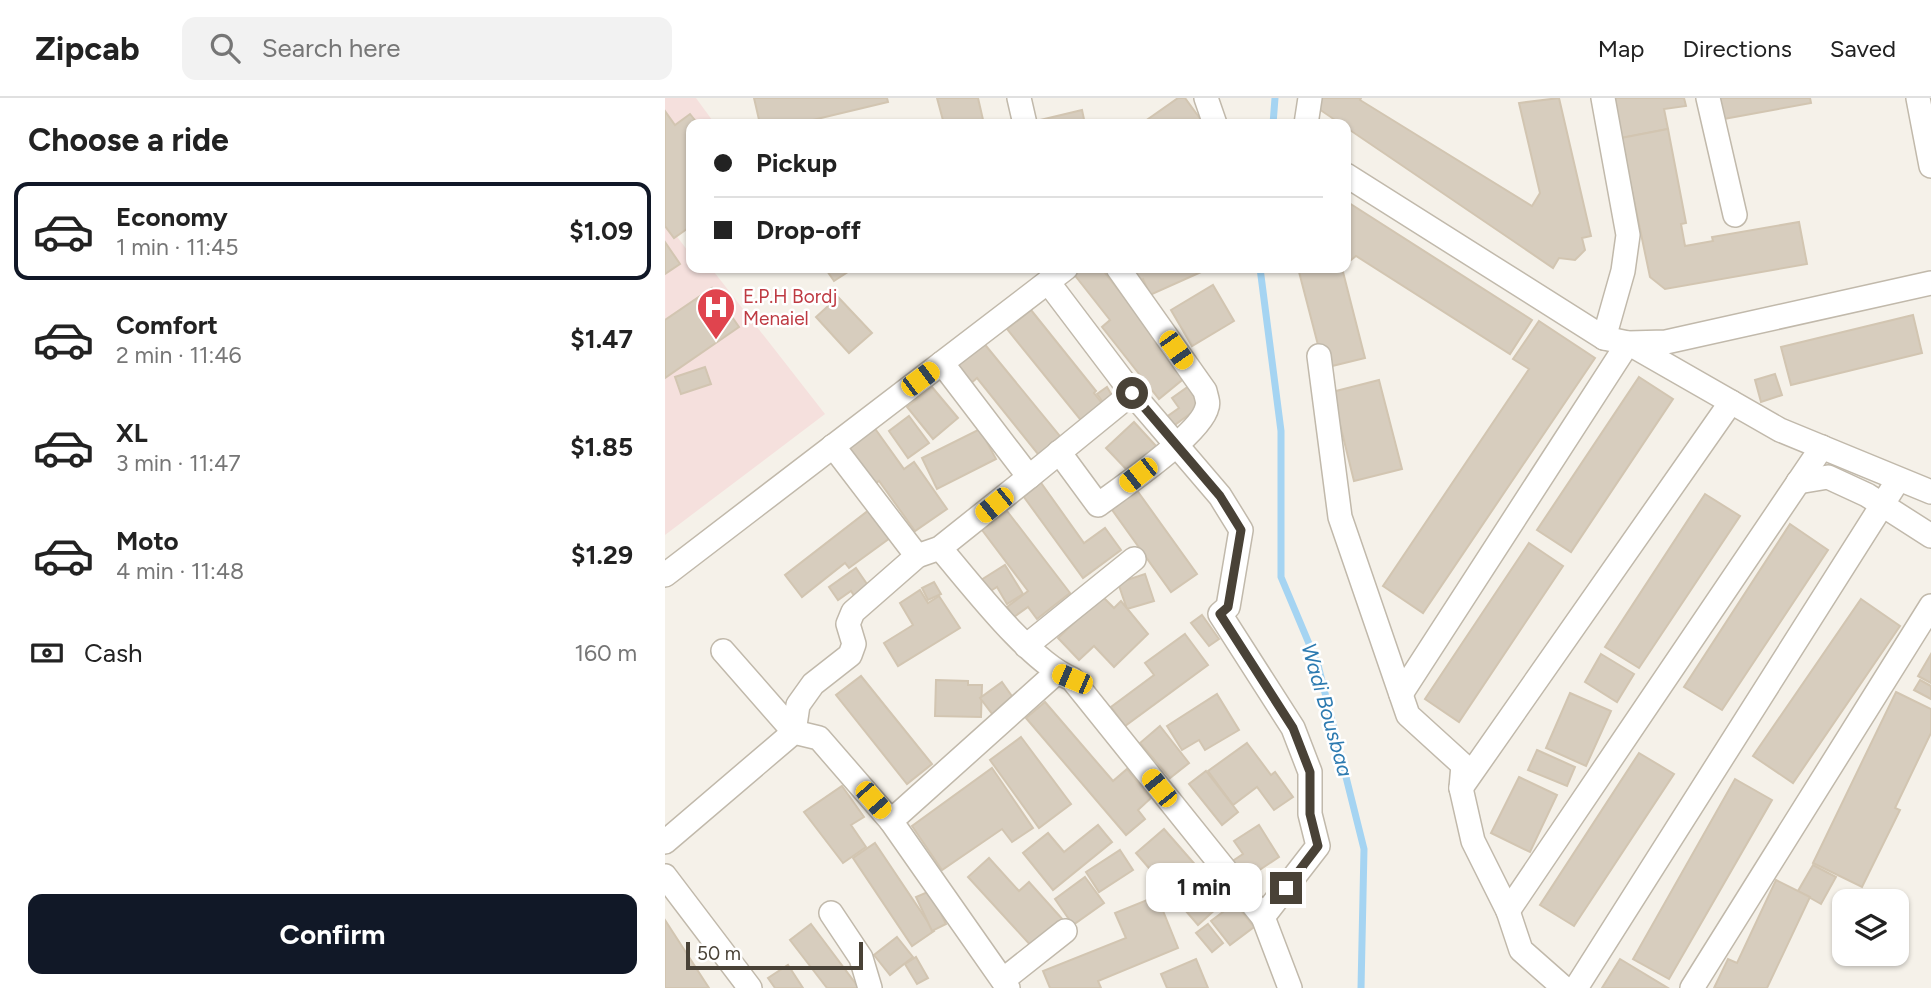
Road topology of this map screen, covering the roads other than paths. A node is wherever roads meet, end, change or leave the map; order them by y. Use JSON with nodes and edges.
{"nodes":[{"id":1,"x":1019,"y":98,"type":"edge"},
{"id":2,"x":1206,"y":98,"type":"edge"},
{"id":3,"x":1310,"y":98,"type":"edge"},
{"id":4,"x":1603,"y":98,"type":"edge"},
{"id":5,"x":1708,"y":98,"type":"edge"},
{"id":6,"x":1918,"y":98,"type":"edge"},
{"id":7,"x":1024,"y":119,"type":"edge"},
{"id":8,"x":1213,"y":119,"type":"edge"},
{"id":9,"x":1307,"y":119,"type":"edge"},
{"id":10,"x":1931,"y":166,"type":"edge"},
{"id":11,"x":1351,"y":178,"type":"edge"},
{"id":12,"x":1735,"y":215,"type":"dead end"},
{"id":13,"x":1060,"y":273,"type":"edge"},
{"id":14,"x":1122,"y":273,"type":"edge"},
{"id":15,"x":1048,"y":282,"type":"junction"},
{"id":16,"x":1931,"y":283,"type":"edge"},
{"id":17,"x":1604,"y":338,"type":"junction"},
{"id":18,"x":1628,"y":343,"type":"junction"},
{"id":19,"x":1319,"y":356,"type":"dead end"},
{"id":20,"x":942,"y":363,"type":"junction"},
{"id":21,"x":1132,"y":393,"type":"junction"},
{"id":22,"x":1731,"y":402,"type":"junction"},
{"id":23,"x":1177,"y":444,"type":"junction"},
{"id":24,"x":833,"y":446,"type":"junction"},
{"id":25,"x":1822,"y":447,"type":"junction"},
{"id":26,"x":1059,"y":452,"type":"junction"},
{"id":27,"x":1029,"y":477,"type":"junction"},
{"id":28,"x":1898,"y":480,"type":"junction"},
{"id":29,"x":1798,"y":482,"type":"junction"},
{"id":30,"x":1931,"y":492,"type":"edge"},
{"id":31,"x":1881,"y":503,"type":"junction"},
{"id":32,"x":1931,"y":536,"type":"edge"},
{"id":33,"x":940,"y":548,"type":"junction"},
{"id":34,"x":917,"y":556,"type":"junction"},
{"id":35,"x":1134,"y":559,"type":"dead end"},
{"id":36,"x":665,"y":575,"type":"edge"},
{"id":37,"x":1931,"y":606,"type":"edge"},
{"id":38,"x":1026,"y":646,"type":"junction"},
{"id":39,"x":723,"y":651,"type":"dead end"},
{"id":40,"x":1056,"y":673,"type":"junction"},
{"id":41,"x":1401,"y":694,"type":"junction"},
{"id":42,"x":794,"y":732,"type":"junction"},
{"id":43,"x":1461,"y":788,"type":"junction"},
{"id":44,"x":891,"y":821,"type":"junction"},
{"id":45,"x":665,"y":842,"type":"edge"},
{"id":46,"x":665,"y":876,"type":"edge"},
{"id":47,"x":1509,"y":911,"type":"junction"},
{"id":48,"x":831,"y":913,"type":"dead end"},
{"id":49,"x":1263,"y":917,"type":"junction"},
{"id":50,"x":1065,"y":931,"type":"dead end"},
{"id":51,"x":1005,"y":984,"type":"edge"},
{"id":52,"x":750,"y":988,"type":"edge"},
{"id":53,"x":870,"y":988,"type":"edge"},
{"id":54,"x":1290,"y":988,"type":"edge"},
{"id":55,"x":1565,"y":988,"type":"edge"},
{"id":56,"x":1576,"y":988,"type":"edge"},
{"id":57,"x":1692,"y":988,"type":"edge"}],
"edges":[{"from":1,"to":7,"type":"street"},
{"from":2,"to":8,"type":"street"},
{"from":3,"to":9,"type":"street"},
{"from":4,"to":17,"type":"street"},
{"from":5,"to":12,"type":"street"},
{"from":6,"to":10,"type":"street"},
{"from":11,"to":17,"type":"street"},
{"from":13,"to":15,"type":"street"},
{"from":14,"to":23,"type":"street"},
{"from":15,"to":20,"type":"street"},
{"from":15,"to":21,"type":"street"},
{"from":16,"to":18,"type":"street"},
{"from":17,"to":18,"type":"street"},
{"from":18,"to":22,"type":"street"},
{"from":18,"to":41,"type":"street"},
{"from":19,"to":41,"type":"street"},
{"from":20,"to":24,"type":"street"},
{"from":20,"to":27,"type":"street"},
{"from":21,"to":23,"type":"street"},
{"from":21,"to":26,"type":"street"},
{"from":22,"to":25,"type":"street"},
{"from":22,"to":43,"type":"street"},
{"from":23,"to":26,"type":"street"},
{"from":23,"to":49,"type":"street"},
{"from":24,"to":34,"type":"street"},
{"from":24,"to":36,"type":"street"},
{"from":25,"to":28,"type":"street"},
{"from":25,"to":29,"type":"street"},
{"from":26,"to":27,"type":"street"},
{"from":27,"to":33,"type":"street"},
{"from":28,"to":30,"type":"street"},
{"from":28,"to":31,"type":"street"},
{"from":29,"to":31,"type":"street"},
{"from":29,"to":47,"type":"street"},
{"from":31,"to":32,"type":"street"},
{"from":31,"to":56,"type":"street"},
{"from":33,"to":34,"type":"street"},
{"from":33,"to":38,"type":"street"},
{"from":34,"to":42,"type":"street"},
{"from":35,"to":38,"type":"street"},
{"from":37,"to":57,"type":"street"},
{"from":38,"to":40,"type":"street"},
{"from":39,"to":42,"type":"street"},
{"from":40,"to":44,"type":"street"},
{"from":40,"to":49,"type":"street"},
{"from":41,"to":43,"type":"street"},
{"from":42,"to":44,"type":"street"},
{"from":42,"to":45,"type":"street"},
{"from":43,"to":47,"type":"street"},
{"from":44,"to":51,"type":"street"},
{"from":46,"to":52,"type":"street"},
{"from":47,"to":55,"type":"street"},
{"from":48,"to":53,"type":"street"},
{"from":49,"to":54,"type":"street"},
{"from":50,"to":51,"type":"street"}]}
